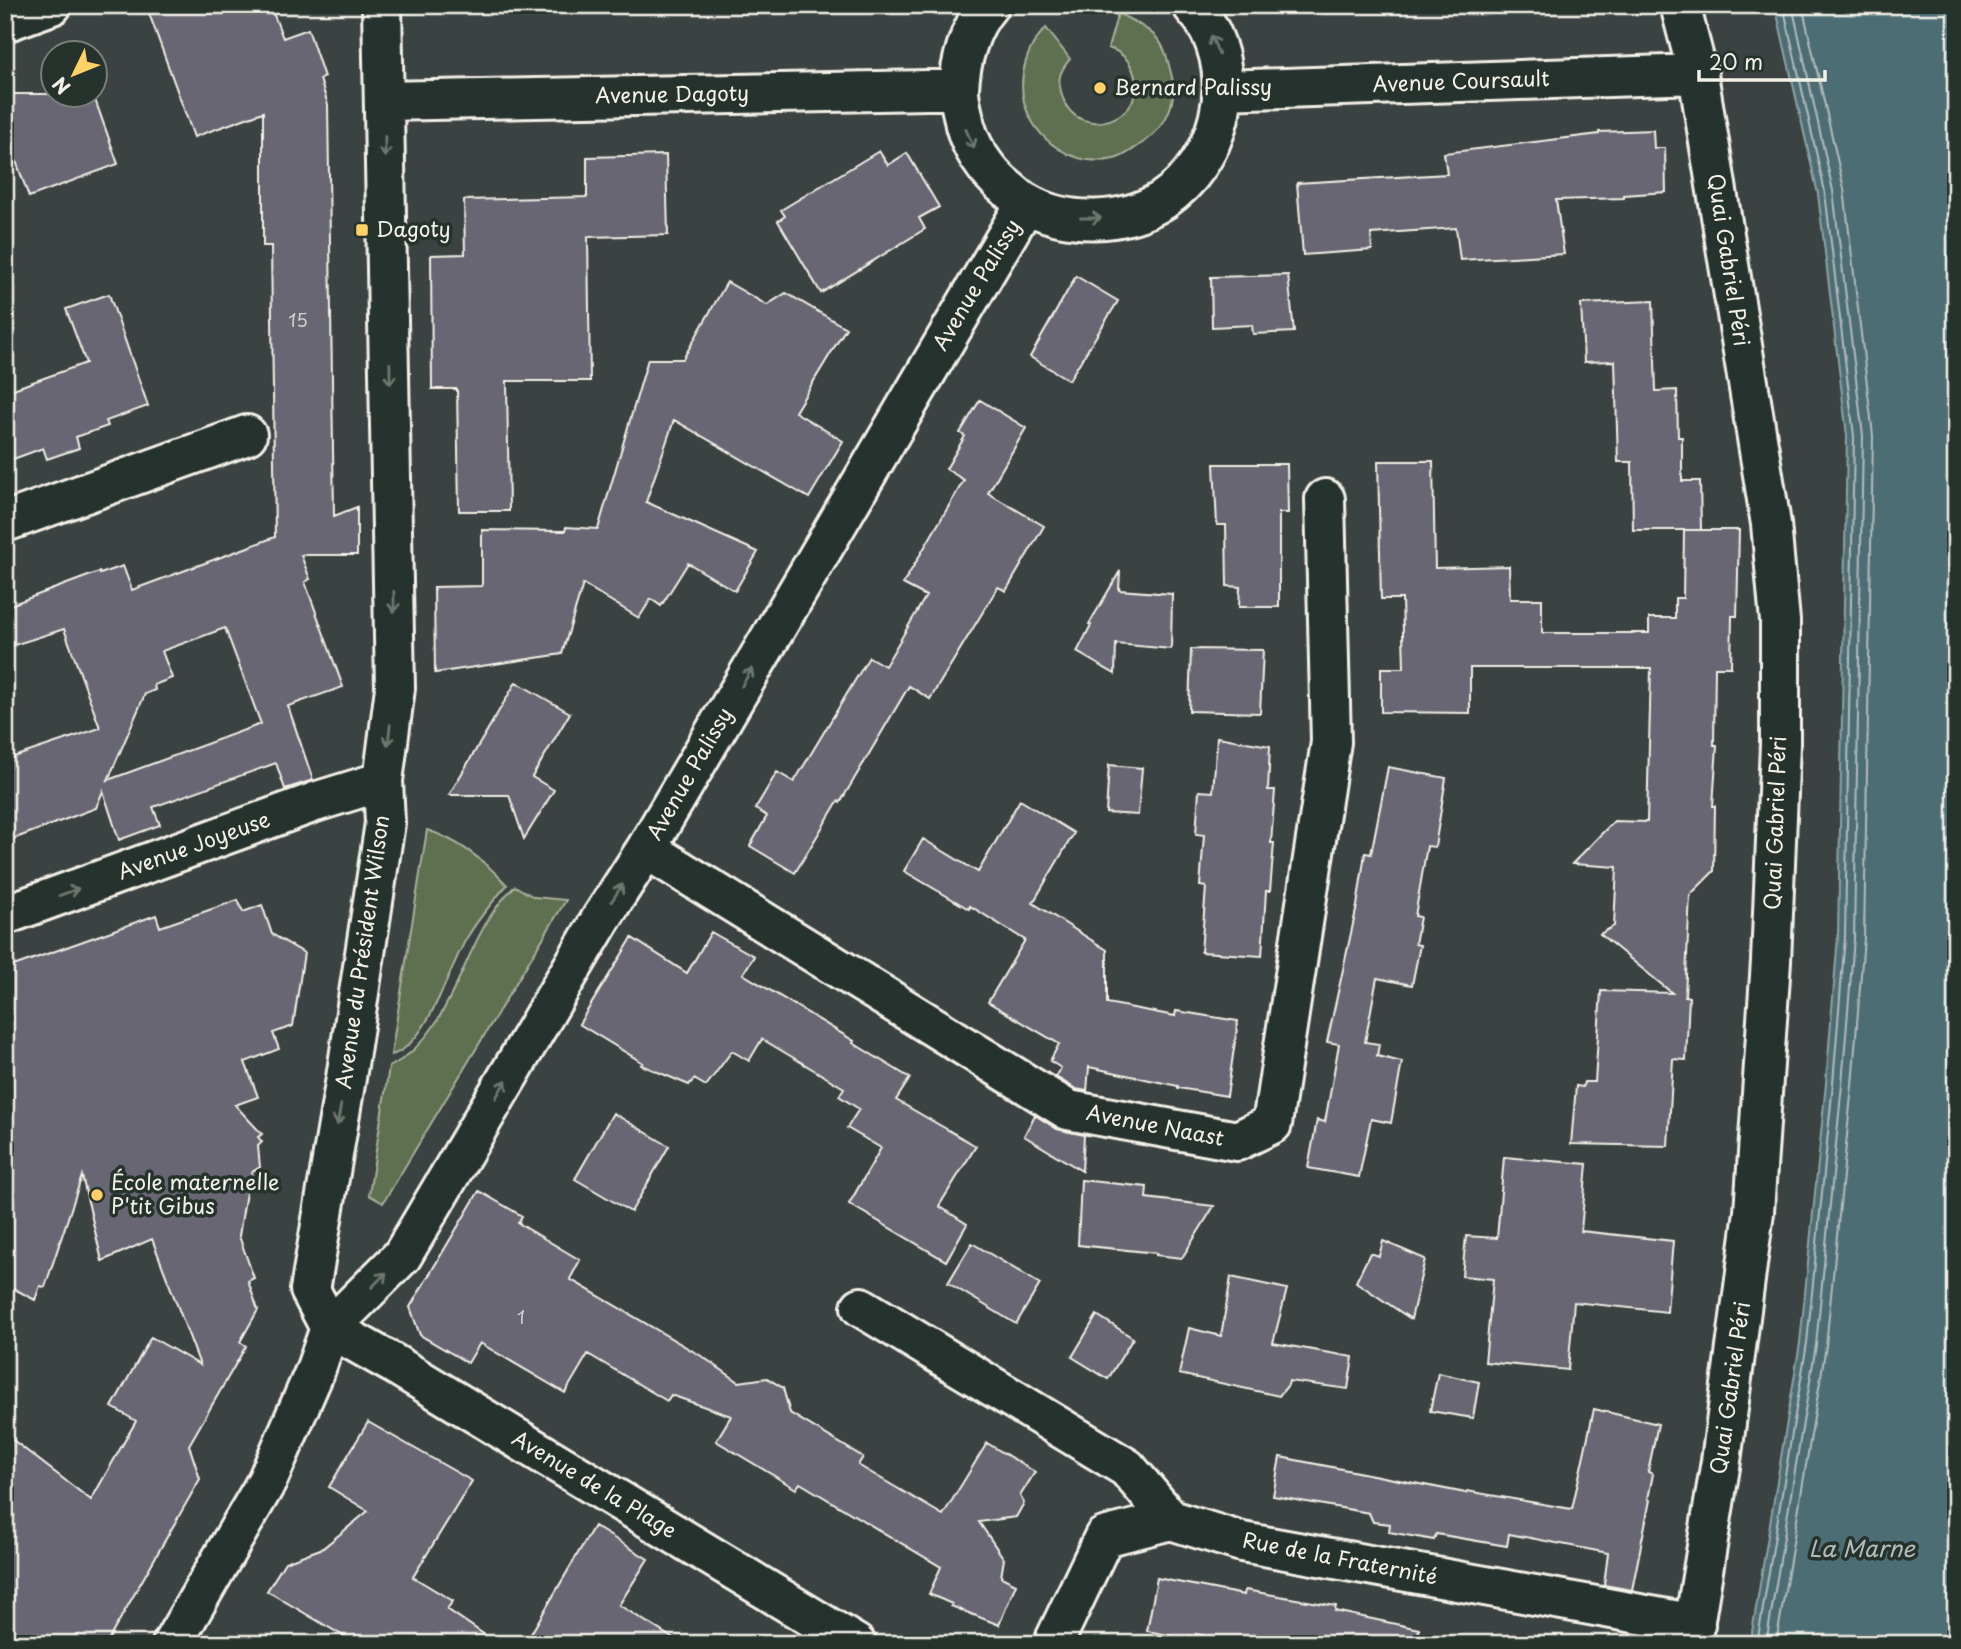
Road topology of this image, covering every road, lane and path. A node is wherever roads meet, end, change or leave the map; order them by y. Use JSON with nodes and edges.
{"nodes":[{"id":1,"x":52,"y":5,"type":"edge"},
{"id":2,"x":382,"y":5,"type":"edge"},
{"id":3,"x":989,"y":5,"type":"edge"},
{"id":4,"x":1192,"y":5,"type":"edge"},
{"id":5,"x":1681,"y":5,"type":"edge"},
{"id":6,"x":5,"y":22,"type":"edge"},
{"id":7,"x":1698,"y":74,"type":"junction"},
{"id":8,"x":959,"y":90,"type":"junction"},
{"id":9,"x":1223,"y":90,"type":"junction"},
{"id":10,"x":384,"y":101,"type":"junction"},
{"id":11,"x":1026,"y":203,"type":"junction"},
{"id":12,"x":247,"y":435,"type":"dead end"},
{"id":13,"x":1325,"y":499,"type":"dead end"},
{"id":14,"x":5,"y":522,"type":"edge"},
{"id":15,"x":383,"y":781,"type":"junction"},
{"id":16,"x":646,"y":849,"type":"junction"},
{"id":17,"x":5,"y":915,"type":"edge"},
{"id":18,"x":861,"y":1307,"type":"dead end"},
{"id":19,"x":330,"y":1328,"type":"junction"},
{"id":20,"x":1171,"y":1520,"type":"junction"},
{"id":21,"x":1693,"y":1634,"type":"edge"},
{"id":22,"x":172,"y":1644,"type":"edge"},
{"id":23,"x":856,"y":1644,"type":"edge"},
{"id":24,"x":1053,"y":1644,"type":"edge"}],
"edges":[{"from":1,"to":6,"type":"street"},
{"from":2,"to":10,"type":"street","name":"Avenue du Président Wilson"},
{"from":3,"to":8,"type":"street"},
{"from":9,"to":4,"type":"street","one_way":true},
{"from":5,"to":7,"type":"street","name":"Quai Gabriel Péri"},
{"from":7,"to":9,"type":"street","name":"Avenue Coursault"},
{"from":7,"to":21,"type":"street","name":"Quai Gabriel Péri"},
{"from":8,"to":10,"type":"street","name":"Avenue Dagoty"},
{"from":8,"to":11,"type":"street","one_way":true},
{"from":11,"to":9,"type":"street","one_way":true},
{"from":10,"to":15,"type":"street","name":"Avenue du Président Wilson","one_way":true},
{"from":16,"to":11,"type":"street","name":"Avenue Palissy","one_way":true},
{"from":12,"to":14,"type":"street"},
{"from":13,"to":16,"type":"street","name":"Avenue Naast"},
{"from":17,"to":15,"type":"street","name":"Avenue Joyeuse","one_way":true},
{"from":15,"to":19,"type":"street","name":"Avenue du Président Wilson","one_way":true},
{"from":19,"to":16,"type":"street","name":"Avenue Palissy","one_way":true},
{"from":18,"to":20,"type":"street"},
{"from":19,"to":22,"type":"street"},
{"from":19,"to":23,"type":"street","name":"Avenue de la Plage"},
{"from":20,"to":21,"type":"street","name":"Rue de la Fraternité"},
{"from":20,"to":24,"type":"street"}]}
